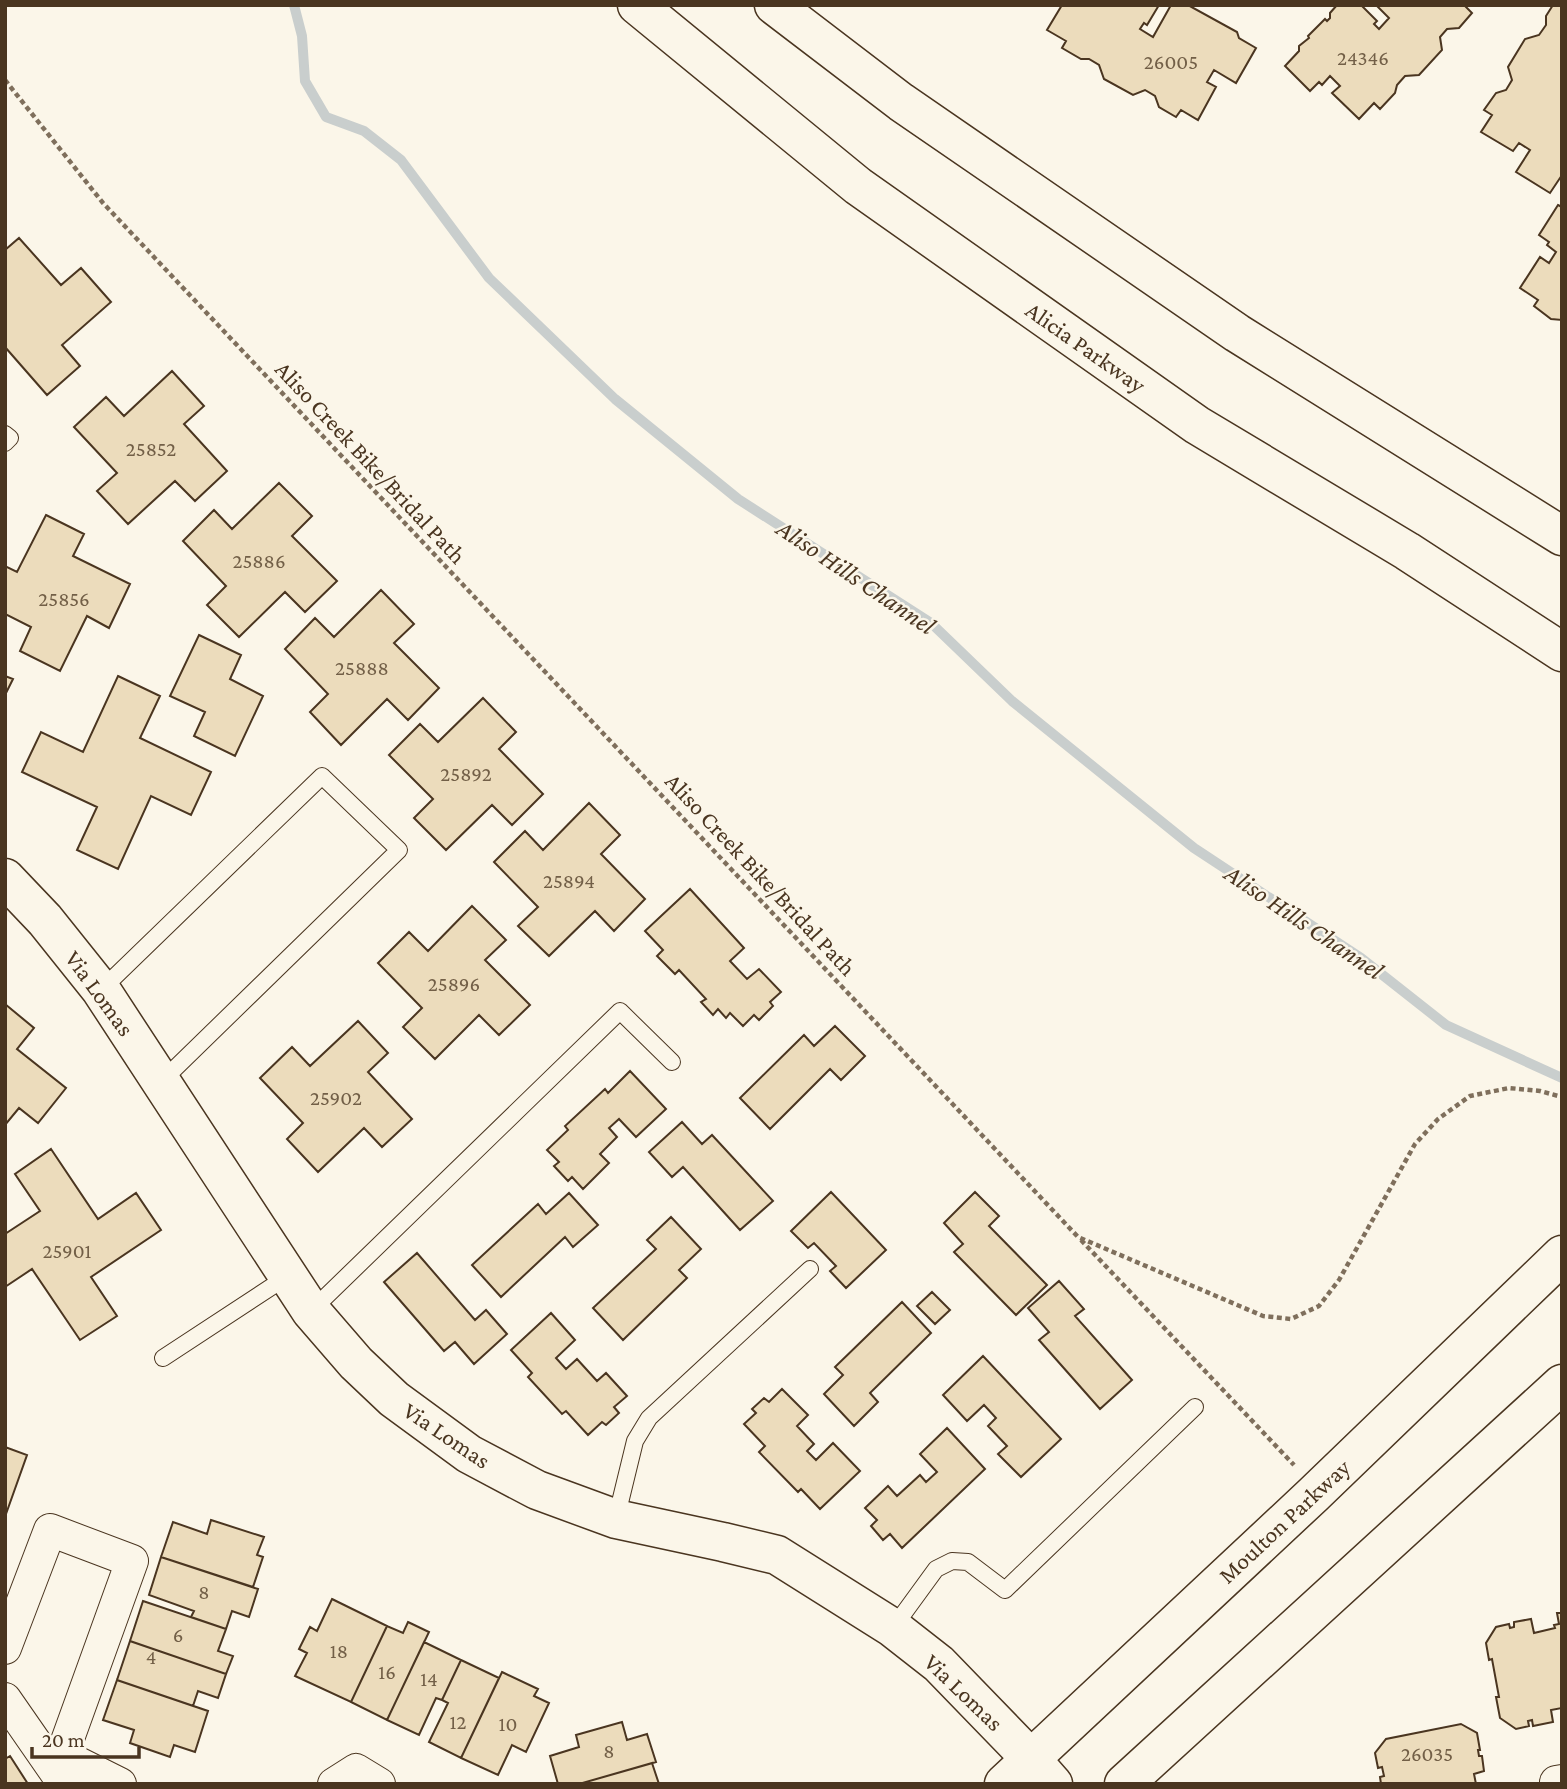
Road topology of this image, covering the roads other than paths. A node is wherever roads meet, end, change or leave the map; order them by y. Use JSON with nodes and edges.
{"nodes":[{"id":1,"x":636,"y":5,"type":"edge"},
{"id":2,"x":774,"y":5,"type":"edge"},
{"id":3,"x":5,"y":434,"type":"edge"},
{"id":4,"x":5,"y":443,"type":"edge"},
{"id":5,"x":1562,"y":536,"type":"edge"},
{"id":6,"x":1562,"y":652,"type":"edge"},
{"id":7,"x":5,"y":878,"type":"edge"},
{"id":8,"x":102,"y":990,"type":"junction"},
{"id":9,"x":672,"y":1062,"type":"dead end"},
{"id":10,"x":162,"y":1081,"type":"junction"},
{"id":11,"x":1562,"y":1255,"type":"edge"},
{"id":12,"x":810,"y":1269,"type":"dead end"},
{"id":13,"x":288,"y":1276,"type":"junction"},
{"id":14,"x":311,"y":1311,"type":"junction"},
{"id":15,"x":163,"y":1358,"type":"dead end"},
{"id":16,"x":1562,"y":1384,"type":"edge"},
{"id":17,"x":1195,"y":1407,"type":"dead end"},
{"id":18,"x":616,"y":1519,"type":"junction"},
{"id":19,"x":892,"y":1628,"type":"junction"},
{"id":20,"x":5,"y":1648,"type":"edge"},
{"id":21,"x":5,"y":1699,"type":"edge"},
{"id":22,"x":59,"y":1768,"type":"edge"},
{"id":23,"x":1029,"y":1776,"type":"edge"},
{"id":24,"x":1562,"y":1781,"type":"edge"},
{"id":25,"x":120,"y":1784,"type":"edge"},
{"id":26,"x":334,"y":1784,"type":"edge"},
{"id":27,"x":379,"y":1784,"type":"edge"},
{"id":28,"x":1124,"y":1784,"type":"edge"},
{"id":29,"x":1556,"y":1784,"type":"edge"}],
"edges":[{"from":1,"to":6,"type":"main road","name":"Alicia Parkway"},
{"from":2,"to":5,"type":"main road"},
{"from":3,"to":4,"type":"lane"},
{"from":7,"to":8,"type":"main road","name":"Via Lomas"},
{"from":8,"to":10,"type":"main road","name":"Via Lomas"},
{"from":8,"to":10,"type":"lane"},
{"from":9,"to":14,"type":"lane"},
{"from":10,"to":13,"type":"main road","name":"Via Lomas"},
{"from":11,"to":23,"type":"main road","name":"Moulton Parkway"},
{"from":12,"to":18,"type":"lane"},
{"from":13,"to":14,"type":"main road","name":"Via Lomas"},
{"from":13,"to":15,"type":"lane"},
{"from":14,"to":18,"type":"main road","name":"Via Lomas"},
{"from":16,"to":28,"type":"main road"},
{"from":17,"to":19,"type":"lane"},
{"from":18,"to":19,"type":"main road","name":"Via Lomas"},
{"from":19,"to":23,"type":"main road","name":"Via Lomas"},
{"from":20,"to":22,"type":"street"},
{"from":21,"to":22,"type":"street"},
{"from":22,"to":25,"type":"street"},
{"from":24,"to":29,"type":"street"},
{"from":26,"to":27,"type":"street"}]}
